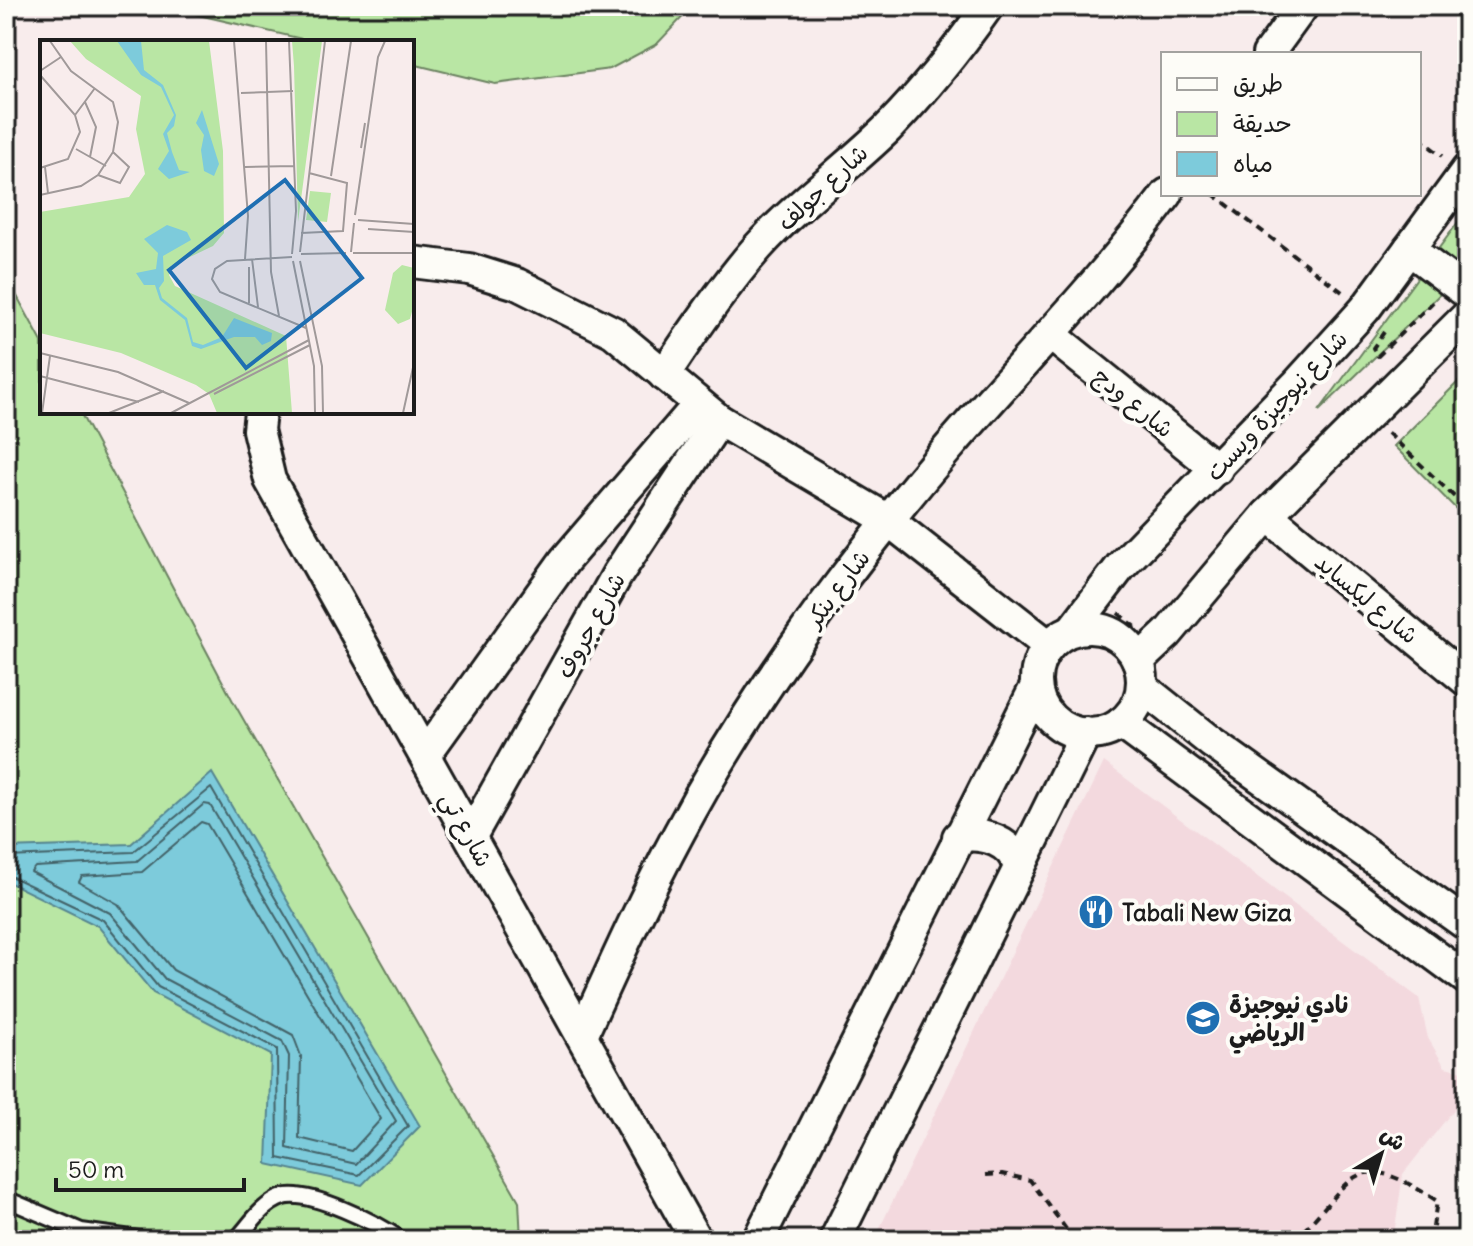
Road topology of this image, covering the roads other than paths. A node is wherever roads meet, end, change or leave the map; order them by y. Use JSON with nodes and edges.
{"nodes":[{"id":1,"x":988,"y":6,"type":"edge"},
{"id":2,"x":1303,"y":6,"type":"edge"},
{"id":3,"x":1269,"y":52,"type":"edge"},
{"id":4,"x":1467,"y":170,"type":"edge"},
{"id":5,"x":1166,"y":196,"type":"edge"},
{"id":6,"x":1409,"y":249,"type":"junction"},
{"id":7,"x":414,"y":262,"type":"edge"},
{"id":8,"x":1460,"y":288,"type":"edge"},
{"id":9,"x":1467,"y":316,"type":"edge"},
{"id":10,"x":1050,"y":334,"type":"junction"},
{"id":11,"x":664,"y":375,"type":"junction"},
{"id":12,"x":709,"y":412,"type":"junction"},
{"id":13,"x":260,"y":414,"type":"edge"},
{"id":14,"x":1217,"y":469,"type":"junction"},
{"id":15,"x":1267,"y":515,"type":"junction"},
{"id":16,"x":888,"y":520,"type":"junction"},
{"id":17,"x":1060,"y":638,"type":"junction"},
{"id":18,"x":1145,"y":664,"type":"junction"},
{"id":19,"x":1467,"y":681,"type":"edge"},
{"id":20,"x":1036,"y":686,"type":"junction"},
{"id":21,"x":1121,"y":723,"type":"junction"},
{"id":22,"x":1086,"y":733,"type":"junction"},
{"id":23,"x":1211,"y":742,"type":"junction"},
{"id":24,"x":425,"y":755,"type":"junction"},
{"id":25,"x":1188,"y":772,"type":"junction"},
{"id":26,"x":471,"y":836,"type":"junction"},
{"id":27,"x":958,"y":837,"type":"junction"},
{"id":28,"x":1019,"y":868,"type":"junction"},
{"id":29,"x":1467,"y":925,"type":"edge"},
{"id":30,"x":1467,"y":980,"type":"edge"},
{"id":31,"x":582,"y":1035,"type":"junction"},
{"id":32,"x":6,"y":1199,"type":"edge"},
{"id":33,"x":146,"y":1240,"type":"edge"},
{"id":34,"x":236,"y":1240,"type":"edge"},
{"id":35,"x":401,"y":1240,"type":"edge"},
{"id":36,"x":696,"y":1240,"type":"edge"},
{"id":37,"x":758,"y":1240,"type":"edge"},
{"id":38,"x":835,"y":1240,"type":"edge"}],
"edges":[{"from":1,"to":11,"type":"street","name":"شارع جولف"},
{"from":2,"to":3,"type":"street"},
{"from":4,"to":6,"type":"street","name":"شارع نيوجيزة ويست"},
{"from":5,"to":10,"type":"street","name":"شارع بنكر"},
{"from":6,"to":8,"type":"street"},
{"from":6,"to":14,"type":"street","name":"شارع نيوجيزة ويست"},
{"from":7,"to":11,"type":"street"},
{"from":9,"to":15,"type":"street"},
{"from":10,"to":14,"type":"street","name":"شارع ودج"},
{"from":10,"to":16,"type":"street","name":"شارع بنكر"},
{"from":11,"to":12,"type":"street"},
{"from":12,"to":16,"type":"street"},
{"from":12,"to":24,"type":"street","name":"شارع جروف"},
{"from":12,"to":26,"type":"street","name":"شارع جروف"},
{"from":13,"to":24,"type":"street","name":"شارع تي"},
{"from":14,"to":17,"type":"street","name":"شارع نيوجيزة ويست"},
{"from":15,"to":18,"type":"street"},
{"from":15,"to":19,"type":"street","name":"شارع ليكسايد"},
{"from":16,"to":17,"type":"street"},
{"from":16,"to":31,"type":"street","name":"شارع بنكر"},
{"from":17,"to":18,"type":"street"},
{"from":17,"to":20,"type":"street"},
{"from":18,"to":21,"type":"street"},
{"from":18,"to":23,"type":"street"},
{"from":20,"to":22,"type":"street"},
{"from":20,"to":27,"type":"street"},
{"from":21,"to":22,"type":"street"},
{"from":21,"to":25,"type":"street"},
{"from":22,"to":28,"type":"street"},
{"from":23,"to":25,"type":"street"},
{"from":23,"to":29,"type":"street"},
{"from":24,"to":26,"type":"street","name":"شارع تي"},
{"from":25,"to":30,"type":"street"},
{"from":26,"to":31,"type":"street","name":"شارع تي"},
{"from":27,"to":28,"type":"street"},
{"from":27,"to":37,"type":"street"},
{"from":28,"to":38,"type":"street"},
{"from":31,"to":36,"type":"street","name":"شارع تي"},
{"from":32,"to":33,"type":"lane"},
{"from":34,"to":35,"type":"lane"}]}
